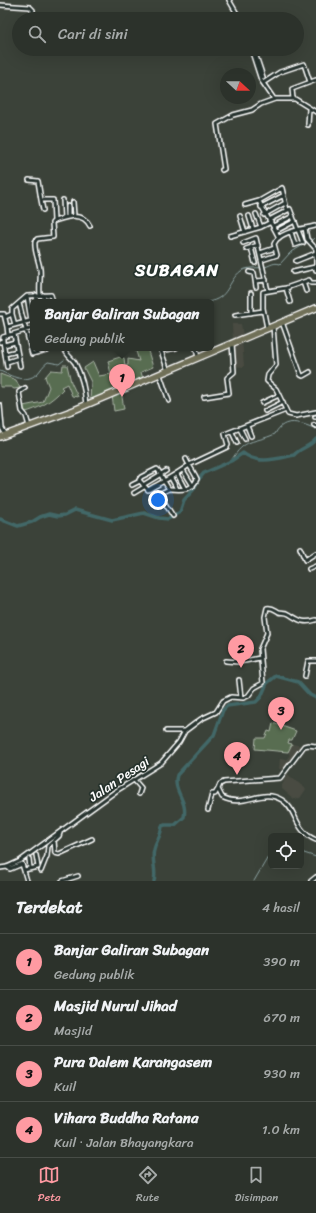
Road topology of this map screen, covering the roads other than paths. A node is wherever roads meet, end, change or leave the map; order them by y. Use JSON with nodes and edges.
{"nodes":[{"id":1,"x":229,"y":0,"type":"edge"},
{"id":2,"x":0,"y":5,"type":"edge"},
{"id":3,"x":33,"y":12,"type":"edge"},
{"id":4,"x":236,"y":12,"type":"edge"},
{"id":5,"x":255,"y":56,"type":"edge"},
{"id":6,"x":256,"y":59,"type":"junction"},
{"id":7,"x":263,"y":77,"type":"dead end"},
{"id":8,"x":316,"y":80,"type":"edge"},
{"id":9,"x":310,"y":82,"type":"junction"},
{"id":10,"x":263,"y":83,"type":"junction"},
{"id":11,"x":275,"y":99,"type":"junction"},
{"id":12,"x":293,"y":99,"type":"junction"},
{"id":13,"x":309,"y":108,"type":"junction"},
{"id":14,"x":316,"y":112,"type":"edge"},
{"id":15,"x":308,"y":126,"type":"dead end"},
{"id":16,"x":222,"y":170,"type":"dead end"},
{"id":17,"x":29,"y":180,"type":"dead end"},
{"id":18,"x":284,"y":195,"type":"junction"},
{"id":19,"x":41,"y":200,"type":"junction"},
{"id":20,"x":63,"y":200,"type":"dead end"},
{"id":21,"x":259,"y":201,"type":"junction"},
{"id":22,"x":73,"y":202,"type":"dead end"},
{"id":23,"x":285,"y":203,"type":"junction"},
{"id":24,"x":245,"y":205,"type":"dead end"},
{"id":25,"x":68,"y":206,"type":"dead end"},
{"id":26,"x":261,"y":207,"type":"junction"},
{"id":27,"x":43,"y":210,"type":"dead end"},
{"id":28,"x":287,"y":210,"type":"junction"},
{"id":29,"x":256,"y":214,"type":"dead end"},
{"id":30,"x":264,"y":215,"type":"junction"},
{"id":31,"x":74,"y":216,"type":"junction"},
{"id":32,"x":240,"y":216,"type":"dead end"},
{"id":33,"x":249,"y":216,"type":"dead end"},
{"id":34,"x":293,"y":216,"type":"junction"},
{"id":35,"x":66,"y":217,"type":"junction"},
{"id":36,"x":54,"y":221,"type":"junction"},
{"id":37,"x":295,"y":222,"type":"junction"},
{"id":38,"x":271,"y":223,"type":"junction"},
{"id":39,"x":90,"y":226,"type":"dead end"},
{"id":40,"x":314,"y":226,"type":"edge"},
{"id":41,"x":261,"y":227,"type":"junction"},
{"id":42,"x":298,"y":228,"type":"junction"},
{"id":43,"x":305,"y":228,"type":"junction"},
{"id":44,"x":253,"y":229,"type":"junction"},
{"id":45,"x":276,"y":231,"type":"junction"},
{"id":46,"x":313,"y":231,"type":"dead end"},
{"id":47,"x":245,"y":232,"type":"junction"},
{"id":48,"x":291,"y":232,"type":"junction"},
{"id":49,"x":230,"y":236,"type":"dead end"},
{"id":50,"x":279,"y":238,"type":"junction"},
{"id":51,"x":308,"y":239,"type":"junction"},
{"id":52,"x":242,"y":243,"type":"dead end"},
{"id":53,"x":302,"y":243,"type":"junction"},
{"id":54,"x":258,"y":245,"type":"junction"},
{"id":55,"x":251,"y":247,"type":"junction"},
{"id":56,"x":275,"y":248,"type":"junction"},
{"id":57,"x":246,"y":249,"type":"dead end"},
{"id":58,"x":316,"y":249,"type":"edge"},
{"id":59,"x":260,"y":253,"type":"junction"},
{"id":60,"x":316,"y":253,"type":"edge"},
{"id":61,"x":262,"y":260,"type":"junction"},
{"id":62,"x":296,"y":261,"type":"dead end"},
{"id":63,"x":255,"y":263,"type":"dead end"},
{"id":64,"x":316,"y":267,"type":"edge"},
{"id":65,"x":316,"y":270,"type":"edge"},
{"id":66,"x":249,"y":272,"type":"dead end"},
{"id":67,"x":293,"y":272,"type":"dead end"},
{"id":68,"x":266,"y":280,"type":"junction"},
{"id":69,"x":256,"y":281,"type":"junction"},
{"id":70,"x":303,"y":282,"type":"junction"},
{"id":71,"x":316,"y":283,"type":"edge"},
{"id":72,"x":256,"y":288,"type":"dead end"},
{"id":73,"x":286,"y":288,"type":"junction"},
{"id":74,"x":268,"y":291,"type":"junction"},
{"id":75,"x":306,"y":291,"type":"dead end"},
{"id":76,"x":251,"y":293,"type":"dead end"},
{"id":77,"x":40,"y":295,"type":"junction"},
{"id":78,"x":27,"y":296,"type":"junction"},
{"id":79,"x":38,"y":299,"type":"edge"},
{"id":80,"x":43,"y":299,"type":"edge"},
{"id":81,"x":52,"y":299,"type":"edge"},
{"id":82,"x":290,"y":302,"type":"dead end"},
{"id":83,"x":18,"y":304,"type":"junction"},
{"id":84,"x":316,"y":308,"type":"edge"},
{"id":85,"x":30,"y":310,"type":"edge"},
{"id":86,"x":263,"y":312,"type":"junction"},
{"id":87,"x":251,"y":313,"type":"junction"},
{"id":88,"x":0,"y":314,"type":"edge"},
{"id":89,"x":12,"y":314,"type":"junction"},
{"id":90,"x":235,"y":315,"type":"dead end"},
{"id":91,"x":5,"y":317,"type":"junction"},
{"id":92,"x":30,"y":320,"type":"edge"},
{"id":93,"x":23,"y":322,"type":"junction"},
{"id":94,"x":282,"y":322,"type":"junction"},
{"id":95,"x":15,"y":324,"type":"junction"},
{"id":96,"x":7,"y":327,"type":"junction"},
{"id":97,"x":270,"y":327,"type":"junction"},
{"id":98,"x":30,"y":329,"type":"edge"},
{"id":99,"x":26,"y":331,"type":"junction"},
{"id":100,"x":14,"y":334,"type":"junction"},
{"id":101,"x":8,"y":335,"type":"junction"},
{"id":102,"x":29,"y":338,"type":"edge"},
{"id":103,"x":15,"y":342,"type":"junction"},
{"id":104,"x":2,"y":343,"type":"edge"},
{"id":105,"x":232,"y":343,"type":"junction"},
{"id":106,"x":17,"y":351,"type":"junction"},
{"id":107,"x":33,"y":351,"type":"edge"},
{"id":108,"x":43,"y":351,"type":"edge"},
{"id":109,"x":66,"y":351,"type":"edge"},
{"id":110,"x":161,"y":351,"type":"edge"},
{"id":111,"x":197,"y":351,"type":"edge"},
{"id":112,"x":214,"y":351,"type":"edge"},
{"id":113,"x":214,"y":351,"type":"edge"},
{"id":114,"x":5,"y":354,"type":"junction"},
{"id":115,"x":18,"y":358,"type":"junction"},
{"id":116,"x":198,"y":358,"type":"junction"},
{"id":117,"x":6,"y":362,"type":"junction"},
{"id":118,"x":20,"y":366,"type":"dead end"},
{"id":119,"x":7,"y":367,"type":"dead end"},
{"id":120,"x":168,"y":371,"type":"junction"},
{"id":121,"x":310,"y":372,"type":"dead end"},
{"id":122,"x":160,"y":374,"type":"junction"},
{"id":123,"x":25,"y":388,"type":"dead end"},
{"id":124,"x":279,"y":395,"type":"junction"},
{"id":125,"x":204,"y":397,"type":"dead end"},
{"id":126,"x":169,"y":401,"type":"dead end"},
{"id":127,"x":283,"y":402,"type":"junction"},
{"id":128,"x":262,"y":403,"type":"dead end"},
{"id":129,"x":0,"y":405,"type":"edge"},
{"id":130,"x":86,"y":405,"type":"junction"},
{"id":131,"x":286,"y":410,"type":"junction"},
{"id":132,"x":265,"y":411,"type":"dead end"},
{"id":133,"x":316,"y":412,"type":"edge"},
{"id":134,"x":28,"y":426,"type":"junction"},
{"id":135,"x":247,"y":426,"type":"junction"},
{"id":136,"x":240,"y":430,"type":"junction"},
{"id":137,"x":232,"y":432,"type":"junction"},
{"id":138,"x":3,"y":436,"type":"edge"},
{"id":139,"x":251,"y":436,"type":"dead end"},
{"id":140,"x":244,"y":439,"type":"dead end"},
{"id":141,"x":238,"y":443,"type":"dead end"},
{"id":142,"x":186,"y":459,"type":"dead end"},
{"id":143,"x":189,"y":465,"type":"junction"},
{"id":144,"x":183,"y":470,"type":"junction"},
{"id":145,"x":166,"y":471,"type":"dead end"},
{"id":146,"x":161,"y":474,"type":"junction"},
{"id":147,"x":177,"y":474,"type":"junction"},
{"id":148,"x":171,"y":478,"type":"junction"},
{"id":149,"x":140,"y":481,"type":"junction"},
{"id":150,"x":164,"y":481,"type":"junction"},
{"id":151,"x":132,"y":485,"type":"dead end"},
{"id":152,"x":143,"y":486,"type":"junction"},
{"id":153,"x":193,"y":486,"type":"junction"},
{"id":154,"x":170,"y":489,"type":"junction"},
{"id":155,"x":177,"y":489,"type":"junction"},
{"id":156,"x":185,"y":489,"type":"junction"},
{"id":157,"x":134,"y":493,"type":"dead end"},
{"id":158,"x":159,"y":494,"type":"junction"},
{"id":159,"x":152,"y":497,"type":"dead end"},
{"id":160,"x":173,"y":516,"type":"dead end"},
{"id":161,"x":300,"y":548,"type":"dead end"},
{"id":162,"x":316,"y":553,"type":"edge"},
{"id":163,"x":316,"y":566,"type":"edge"},
{"id":164,"x":309,"y":568,"type":"dead end"},
{"id":165,"x":316,"y":620,"type":"edge"},
{"id":166,"x":260,"y":658,"type":"junction"},
{"id":167,"x":226,"y":661,"type":"dead end"},
{"id":168,"x":316,"y":661,"type":"edge"},
{"id":169,"x":305,"y":676,"type":"dead end"},
{"id":170,"x":239,"y":680,"type":"dead end"},
{"id":171,"x":241,"y":698,"type":"junction"},
{"id":172,"x":166,"y":731,"type":"dead end"},
{"id":173,"x":186,"y":731,"type":"junction"},
{"id":174,"x":316,"y":746,"type":"edge"},
{"id":175,"x":135,"y":781,"type":"junction"},
{"id":176,"x":218,"y":789,"type":"junction"},
{"id":177,"x":139,"y":794,"type":"dead end"},
{"id":178,"x":208,"y":810,"type":"dead end"},
{"id":179,"x":60,"y":833,"type":"junction"},
{"id":180,"x":92,"y":839,"type":"dead end"},
{"id":181,"x":54,"y":840,"type":"junction"},
{"id":182,"x":316,"y":840,"type":"edge"},
{"id":183,"x":36,"y":855,"type":"dead end"},
{"id":184,"x":29,"y":859,"type":"dead end"},
{"id":185,"x":0,"y":868,"type":"edge"},
{"id":186,"x":7,"y":868,"type":"junction"},
{"id":187,"x":30,"y":868,"type":"junction"},
{"id":188,"x":24,"y":870,"type":"junction"},
{"id":189,"x":41,"y":871,"type":"dead end"},
{"id":190,"x":78,"y":876,"type":"dead end"},
{"id":191,"x":316,"y":877,"type":"edge"},
{"id":192,"x":27,"y":881,"type":"edge"},
{"id":193,"x":62,"y":881,"type":"edge"},
{"id":194,"x":311,"y":881,"type":"edge"}],
"edges":[{"from":1,"to":4,"type":"street"},
{"from":2,"to":3,"type":"street"},
{"from":5,"to":6,"type":"street"},
{"from":6,"to":7,"type":"street"},
{"from":6,"to":10,"type":"street"},
{"from":8,"to":9,"type":"street"},
{"from":9,"to":10,"type":"street"},
{"from":9,"to":12,"type":"street"},
{"from":10,"to":11,"type":"street"},
{"from":11,"to":12,"type":"street"},
{"from":11,"to":16,"type":"street"},
{"from":12,"to":13,"type":"street"},
{"from":13,"to":14,"type":"street"},
{"from":13,"to":15,"type":"street"},
{"from":17,"to":19,"type":"street"},
{"from":18,"to":21,"type":"street"},
{"from":18,"to":23,"type":"street"},
{"from":18,"to":26,"type":"street"},
{"from":19,"to":27,"type":"street"},
{"from":19,"to":36,"type":"street"},
{"from":20,"to":35,"type":"street"},
{"from":21,"to":24,"type":"street"},
{"from":21,"to":26,"type":"street"},
{"from":22,"to":31,"type":"street"},
{"from":23,"to":28,"type":"street"},
{"from":23,"to":30,"type":"street"},
{"from":25,"to":35,"type":"street"},
{"from":26,"to":30,"type":"street"},
{"from":28,"to":34,"type":"street"},
{"from":28,"to":38,"type":"street"},
{"from":29,"to":41,"type":"street"},
{"from":30,"to":38,"type":"street"},
{"from":31,"to":35,"type":"street"},
{"from":31,"to":39,"type":"street"},
{"from":32,"to":47,"type":"street"},
{"from":33,"to":44,"type":"street"},
{"from":34,"to":37,"type":"street"},
{"from":34,"to":38,"type":"street"},
{"from":35,"to":36,"type":"street"},
{"from":36,"to":77,"type":"street"},
{"from":37,"to":42,"type":"street"},
{"from":37,"to":45,"type":"street"},
{"from":38,"to":41,"type":"street"},
{"from":38,"to":45,"type":"street"},
{"from":40,"to":43,"type":"street"},
{"from":40,"to":46,"type":"street"},
{"from":41,"to":44,"type":"street"},
{"from":42,"to":43,"type":"street"},
{"from":42,"to":48,"type":"street"},
{"from":42,"to":53,"type":"street"},
{"from":43,"to":51,"type":"street"},
{"from":44,"to":47,"type":"street"},
{"from":45,"to":50,"type":"street"},
{"from":47,"to":49,"type":"street"},
{"from":48,"to":50,"type":"street"},
{"from":48,"to":53,"type":"street"},
{"from":50,"to":56,"type":"street"},
{"from":51,"to":53,"type":"street"},
{"from":51,"to":58,"type":"street"},
{"from":52,"to":54,"type":"street"},
{"from":54,"to":55,"type":"street"},
{"from":54,"to":59,"type":"street"},
{"from":55,"to":57,"type":"street"},
{"from":55,"to":63,"type":"street"},
{"from":56,"to":59,"type":"street"},
{"from":56,"to":61,"type":"street"},
{"from":58,"to":60,"type":"street"},
{"from":59,"to":61,"type":"street"},
{"from":60,"to":62,"type":"street"},
{"from":60,"to":64,"type":"street"},
{"from":61,"to":68,"type":"street"},
{"from":64,"to":65,"type":"street"},
{"from":64,"to":67,"type":"street"},
{"from":66,"to":69,"type":"street"},
{"from":68,"to":69,"type":"street"},
{"from":68,"to":74,"type":"street"},
{"from":69,"to":72,"type":"street"},
{"from":70,"to":71,"type":"street"},
{"from":70,"to":73,"type":"street"},
{"from":70,"to":75,"type":"street"},
{"from":73,"to":74,"type":"street"},
{"from":73,"to":82,"type":"street"},
{"from":74,"to":86,"type":"street"},
{"from":76,"to":87,"type":"street"},
{"from":77,"to":78,"type":"street"},
{"from":77,"to":79,"type":"street"},
{"from":77,"to":80,"type":"street"},
{"from":77,"to":81,"type":"street"},
{"from":78,"to":83,"type":"street"},
{"from":78,"to":85,"type":"street"},
{"from":83,"to":89,"type":"street"},
{"from":83,"to":93,"type":"street"},
{"from":84,"to":94,"type":"highway"},
{"from":86,"to":87,"type":"street"},
{"from":86,"to":97,"type":"street"},
{"from":87,"to":90,"type":"street"},
{"from":88,"to":91,"type":"street"},
{"from":89,"to":91,"type":"street"},
{"from":89,"to":95,"type":"street"},
{"from":91,"to":96,"type":"street"},
{"from":92,"to":93,"type":"street"},
{"from":93,"to":95,"type":"street"},
{"from":93,"to":99,"type":"street"},
{"from":94,"to":97,"type":"highway"},
{"from":94,"to":121,"type":"street"},
{"from":95,"to":96,"type":"street"},
{"from":96,"to":101,"type":"street"},
{"from":97,"to":105,"type":"highway"},
{"from":97,"to":124,"type":"street"},
{"from":98,"to":99,"type":"street"},
{"from":99,"to":100,"type":"street"},
{"from":99,"to":102,"type":"street"},
{"from":100,"to":101,"type":"street"},
{"from":100,"to":103,"type":"street"},
{"from":101,"to":104,"type":"street"},
{"from":103,"to":104,"type":"street"},
{"from":103,"to":106,"type":"street"},
{"from":104,"to":114,"type":"street"},
{"from":105,"to":112,"type":"highway"},
{"from":105,"to":125,"type":"street"},
{"from":106,"to":114,"type":"street"},
{"from":106,"to":115,"type":"street"},
{"from":107,"to":108,"type":"street"},
{"from":109,"to":130,"type":"street"},
{"from":110,"to":120,"type":"street"},
{"from":111,"to":116,"type":"street"},
{"from":113,"to":116,"type":"highway"},
{"from":114,"to":117,"type":"street"},
{"from":115,"to":117,"type":"street"},
{"from":115,"to":118,"type":"street"},
{"from":116,"to":120,"type":"highway"},
{"from":117,"to":119,"type":"street"},
{"from":120,"to":122,"type":"highway"},
{"from":122,"to":126,"type":"street"},
{"from":122,"to":130,"type":"highway"},
{"from":123,"to":134,"type":"street"},
{"from":124,"to":127,"type":"street"},
{"from":124,"to":128,"type":"street"},
{"from":127,"to":131,"type":"street"},
{"from":127,"to":132,"type":"street"},
{"from":129,"to":138,"type":"street"},
{"from":130,"to":134,"type":"highway"},
{"from":131,"to":133,"type":"street"},
{"from":131,"to":135,"type":"street"},
{"from":134,"to":138,"type":"highway"},
{"from":135,"to":136,"type":"street"},
{"from":135,"to":139,"type":"street"},
{"from":136,"to":137,"type":"street"},
{"from":136,"to":140,"type":"street"},
{"from":137,"to":141,"type":"street"},
{"from":137,"to":143,"type":"street"},
{"from":142,"to":143,"type":"street"},
{"from":143,"to":144,"type":"street"},
{"from":143,"to":153,"type":"street"},
{"from":144,"to":147,"type":"street"},
{"from":144,"to":153,"type":"street"},
{"from":145,"to":146,"type":"street"},
{"from":146,"to":149,"type":"street"},
{"from":146,"to":150,"type":"street"},
{"from":146,"to":152,"type":"street"},
{"from":147,"to":148,"type":"street"},
{"from":147,"to":156,"type":"street"},
{"from":148,"to":150,"type":"street"},
{"from":148,"to":155,"type":"street"},
{"from":149,"to":151,"type":"street"},
{"from":149,"to":152,"type":"street"},
{"from":150,"to":152,"type":"street"},
{"from":150,"to":154,"type":"street"},
{"from":152,"to":157,"type":"street"},
{"from":153,"to":156,"type":"street"},
{"from":154,"to":155,"type":"street"},
{"from":154,"to":158,"type":"street"},
{"from":155,"to":156,"type":"street"},
{"from":158,"to":159,"type":"street"},
{"from":158,"to":160,"type":"street"},
{"from":161,"to":162,"type":"street"},
{"from":163,"to":164,"type":"street"},
{"from":165,"to":166,"type":"street","name":"Jalan Pesagi"},
{"from":166,"to":167,"type":"street"},
{"from":166,"to":171,"type":"street","name":"Jalan Pesagi"},
{"from":168,"to":169,"type":"street"},
{"from":170,"to":171,"type":"street"},
{"from":171,"to":173,"type":"street","name":"Jalan Pesagi"},
{"from":172,"to":173,"type":"street"},
{"from":173,"to":175,"type":"street","name":"Jalan Pesagi"},
{"from":174,"to":176,"type":"street"},
{"from":175,"to":177,"type":"street"},
{"from":175,"to":179,"type":"street","name":"Jalan Pesagi"},
{"from":176,"to":178,"type":"street"},
{"from":176,"to":182,"type":"street"},
{"from":179,"to":181,"type":"street"},
{"from":179,"to":186,"type":"street"},
{"from":180,"to":181,"type":"street"},
{"from":181,"to":189,"type":"street"},
{"from":183,"to":187,"type":"street"},
{"from":184,"to":187,"type":"street"},
{"from":185,"to":186,"type":"street"},
{"from":186,"to":188,"type":"street"},
{"from":187,"to":188,"type":"street"},
{"from":188,"to":192,"type":"street"},
{"from":190,"to":193,"type":"street"},
{"from":191,"to":194,"type":"street"}]}
